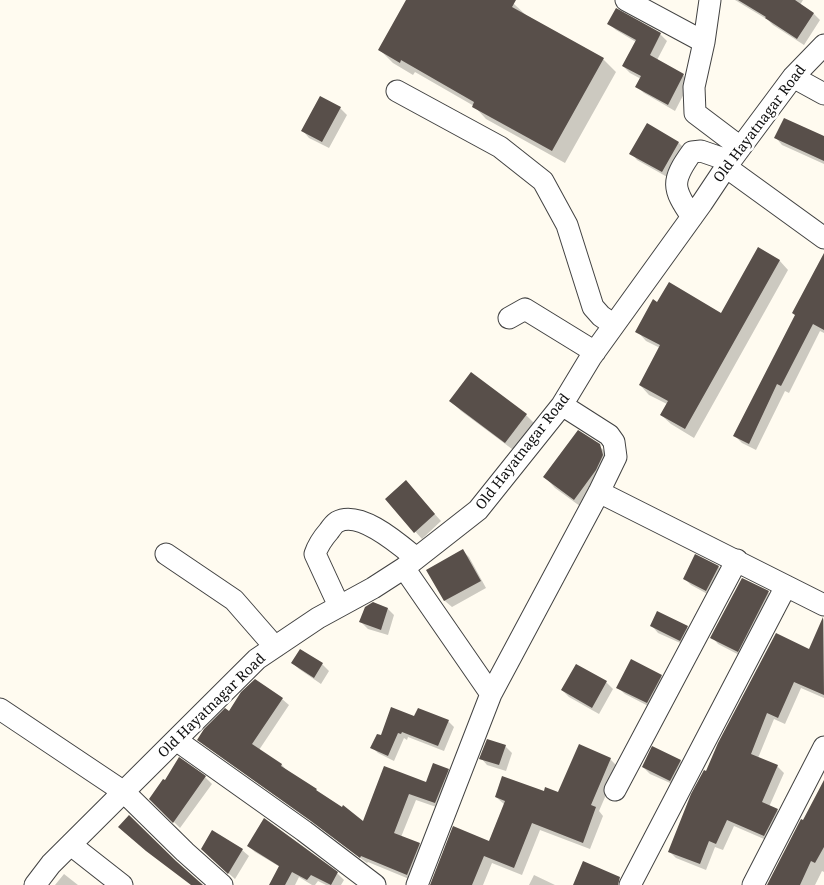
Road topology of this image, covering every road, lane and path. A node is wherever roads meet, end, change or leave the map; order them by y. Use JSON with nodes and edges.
{"nodes":[{"id":1,"x":626,"y":0,"type":"edge"},
{"id":2,"x":710,"y":0,"type":"edge"},
{"id":3,"x":704,"y":42,"type":"junction"},
{"id":4,"x":824,"y":44,"type":"edge"},
{"id":5,"x":793,"y":77,"type":"junction"},
{"id":6,"x":397,"y":91,"type":"dead end"},
{"id":7,"x":824,"y":94,"type":"edge"},
{"id":8,"x":732,"y":158,"type":"junction"},
{"id":9,"x":692,"y":217,"type":"junction"},
{"id":10,"x":824,"y":238,"type":"edge"},
{"id":11,"x":509,"y":318,"type":"dead end"},
{"id":12,"x":614,"y":325,"type":"junction"},
{"id":13,"x":595,"y":352,"type":"junction"},
{"id":14,"x":562,"y":405,"type":"junction"},
{"id":15,"x":600,"y":492,"type":"junction"},
{"id":16,"x":166,"y":554,"type":"dead end"},
{"id":17,"x":737,"y":560,"type":"junction"},
{"id":18,"x":410,"y":563,"type":"junction"},
{"id":19,"x":786,"y":586,"type":"junction"},
{"id":20,"x":824,"y":605,"type":"edge"},
{"id":21,"x":338,"y":606,"type":"junction"},
{"id":22,"x":275,"y":647,"type":"junction"},
{"id":23,"x":491,"y":694,"type":"junction"},
{"id":24,"x":0,"y":709,"type":"edge"},
{"id":25,"x":176,"y":740,"type":"junction"},
{"id":26,"x":824,"y":747,"type":"edge"},
{"id":27,"x":615,"y":790,"type":"dead end"},
{"id":28,"x":124,"y":792,"type":"junction"},
{"id":29,"x":72,"y":845,"type":"junction"},
{"id":30,"x":35,"y":885,"type":"edge"},
{"id":31,"x":122,"y":885,"type":"edge"},
{"id":32,"x":222,"y":885,"type":"edge"},
{"id":33,"x":375,"y":885,"type":"edge"},
{"id":34,"x":417,"y":885,"type":"edge"},
{"id":35,"x":630,"y":885,"type":"edge"},
{"id":36,"x":753,"y":885,"type":"edge"}],
"edges":[{"from":1,"to":3,"type":"street"},
{"from":2,"to":3,"type":"street"},
{"from":3,"to":8,"type":"street"},
{"from":4,"to":5,"type":"street","name":"Old Hayatnagar Road"},
{"from":5,"to":7,"type":"street"},
{"from":5,"to":8,"type":"street","name":"Old Hayatnagar Road"},
{"from":6,"to":12,"type":"street"},
{"from":8,"to":9,"type":"street","name":"Old Hayatnagar Road"},
{"from":8,"to":9,"type":"street"},
{"from":8,"to":10,"type":"street"},
{"from":9,"to":12,"type":"street","name":"Old Hayatnagar Road"},
{"from":11,"to":13,"type":"street"},
{"from":12,"to":13,"type":"street","name":"Old Hayatnagar Road"},
{"from":13,"to":14,"type":"street","name":"Old Hayatnagar Road"},
{"from":14,"to":15,"type":"street"},
{"from":14,"to":18,"type":"street","name":"Old Hayatnagar Road"},
{"from":15,"to":17,"type":"street"},
{"from":15,"to":23,"type":"street"},
{"from":16,"to":22,"type":"street"},
{"from":17,"to":19,"type":"street"},
{"from":17,"to":27,"type":"street"},
{"from":18,"to":21,"type":"street","name":"Old Hayatnagar Road"},
{"from":18,"to":21,"type":"street"},
{"from":18,"to":23,"type":"street"},
{"from":19,"to":20,"type":"street"},
{"from":19,"to":35,"type":"street"},
{"from":21,"to":22,"type":"street","name":"Old Hayatnagar Road"},
{"from":22,"to":25,"type":"street","name":"Old Hayatnagar Road"},
{"from":23,"to":34,"type":"street"},
{"from":24,"to":28,"type":"street"},
{"from":25,"to":28,"type":"street","name":"Old Hayatnagar Road"},
{"from":25,"to":33,"type":"street"},
{"from":26,"to":36,"type":"street"},
{"from":28,"to":29,"type":"street","name":"Old Hayatnagar Road"},
{"from":28,"to":32,"type":"street"},
{"from":29,"to":30,"type":"street","name":"Old Hayatnagar Road"},
{"from":29,"to":31,"type":"street"}]}
